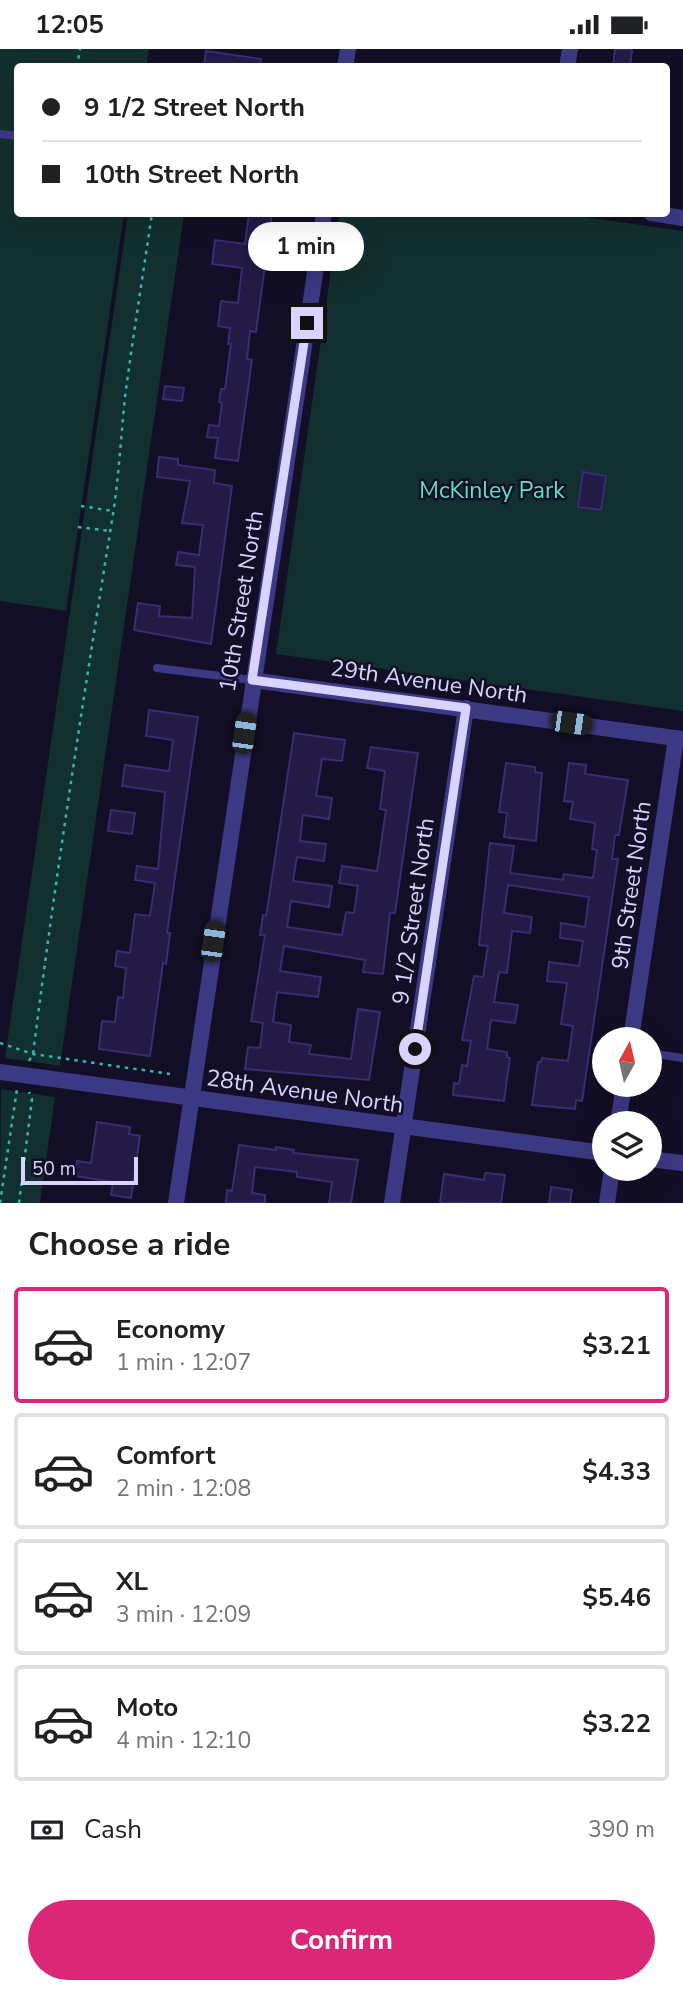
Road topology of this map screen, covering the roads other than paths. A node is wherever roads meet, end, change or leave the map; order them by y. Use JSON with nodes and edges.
{"nodes":[{"id":1,"x":323,"y":217,"type":"edge"},
{"id":2,"x":158,"y":669,"type":"dead end"},
{"id":3,"x":252,"y":680,"type":"junction"},
{"id":4,"x":466,"y":708,"type":"junction"},
{"id":5,"x":679,"y":739,"type":"edge"},
{"id":6,"x":633,"y":1027,"type":"edge"},
{"id":7,"x":662,"y":1055,"type":"edge"},
{"id":8,"x":683,"y":1058,"type":"edge"},
{"id":9,"x":0,"y":1072,"type":"edge"},
{"id":10,"x":190,"y":1098,"type":"junction"},
{"id":11,"x":403,"y":1128,"type":"junction"},
{"id":12,"x":592,"y":1152,"type":"edge"},
{"id":13,"x":662,"y":1161,"type":"edge"},
{"id":14,"x":683,"y":1164,"type":"edge"},
{"id":15,"x":610,"y":1181,"type":"edge"},
{"id":16,"x":176,"y":1203,"type":"edge"},
{"id":17,"x":393,"y":1203,"type":"edge"},
{"id":18,"x":607,"y":1203,"type":"edge"}],
"edges":[{"from":1,"to":3,"type":"street","name":"10th Street North"},
{"from":2,"to":3,"type":"lane"},
{"from":3,"to":4,"type":"street","name":"29th Avenue North"},
{"from":3,"to":10,"type":"street","name":"10th Street North"},
{"from":4,"to":5,"type":"street","name":"29th Avenue North"},
{"from":4,"to":11,"type":"street","name":"9 1/2 Street North"},
{"from":5,"to":6,"type":"street","name":"9th Street North"},
{"from":7,"to":8,"type":"lane"},
{"from":9,"to":10,"type":"street","name":"28th Avenue North"},
{"from":10,"to":11,"type":"street","name":"28th Avenue North"},
{"from":10,"to":16,"type":"street","name":"10th Street North"},
{"from":11,"to":12,"type":"street","name":"28th Avenue North"},
{"from":11,"to":17,"type":"street","name":"9 1/2 Street North"},
{"from":13,"to":14,"type":"street"},
{"from":15,"to":18,"type":"street"}]}
